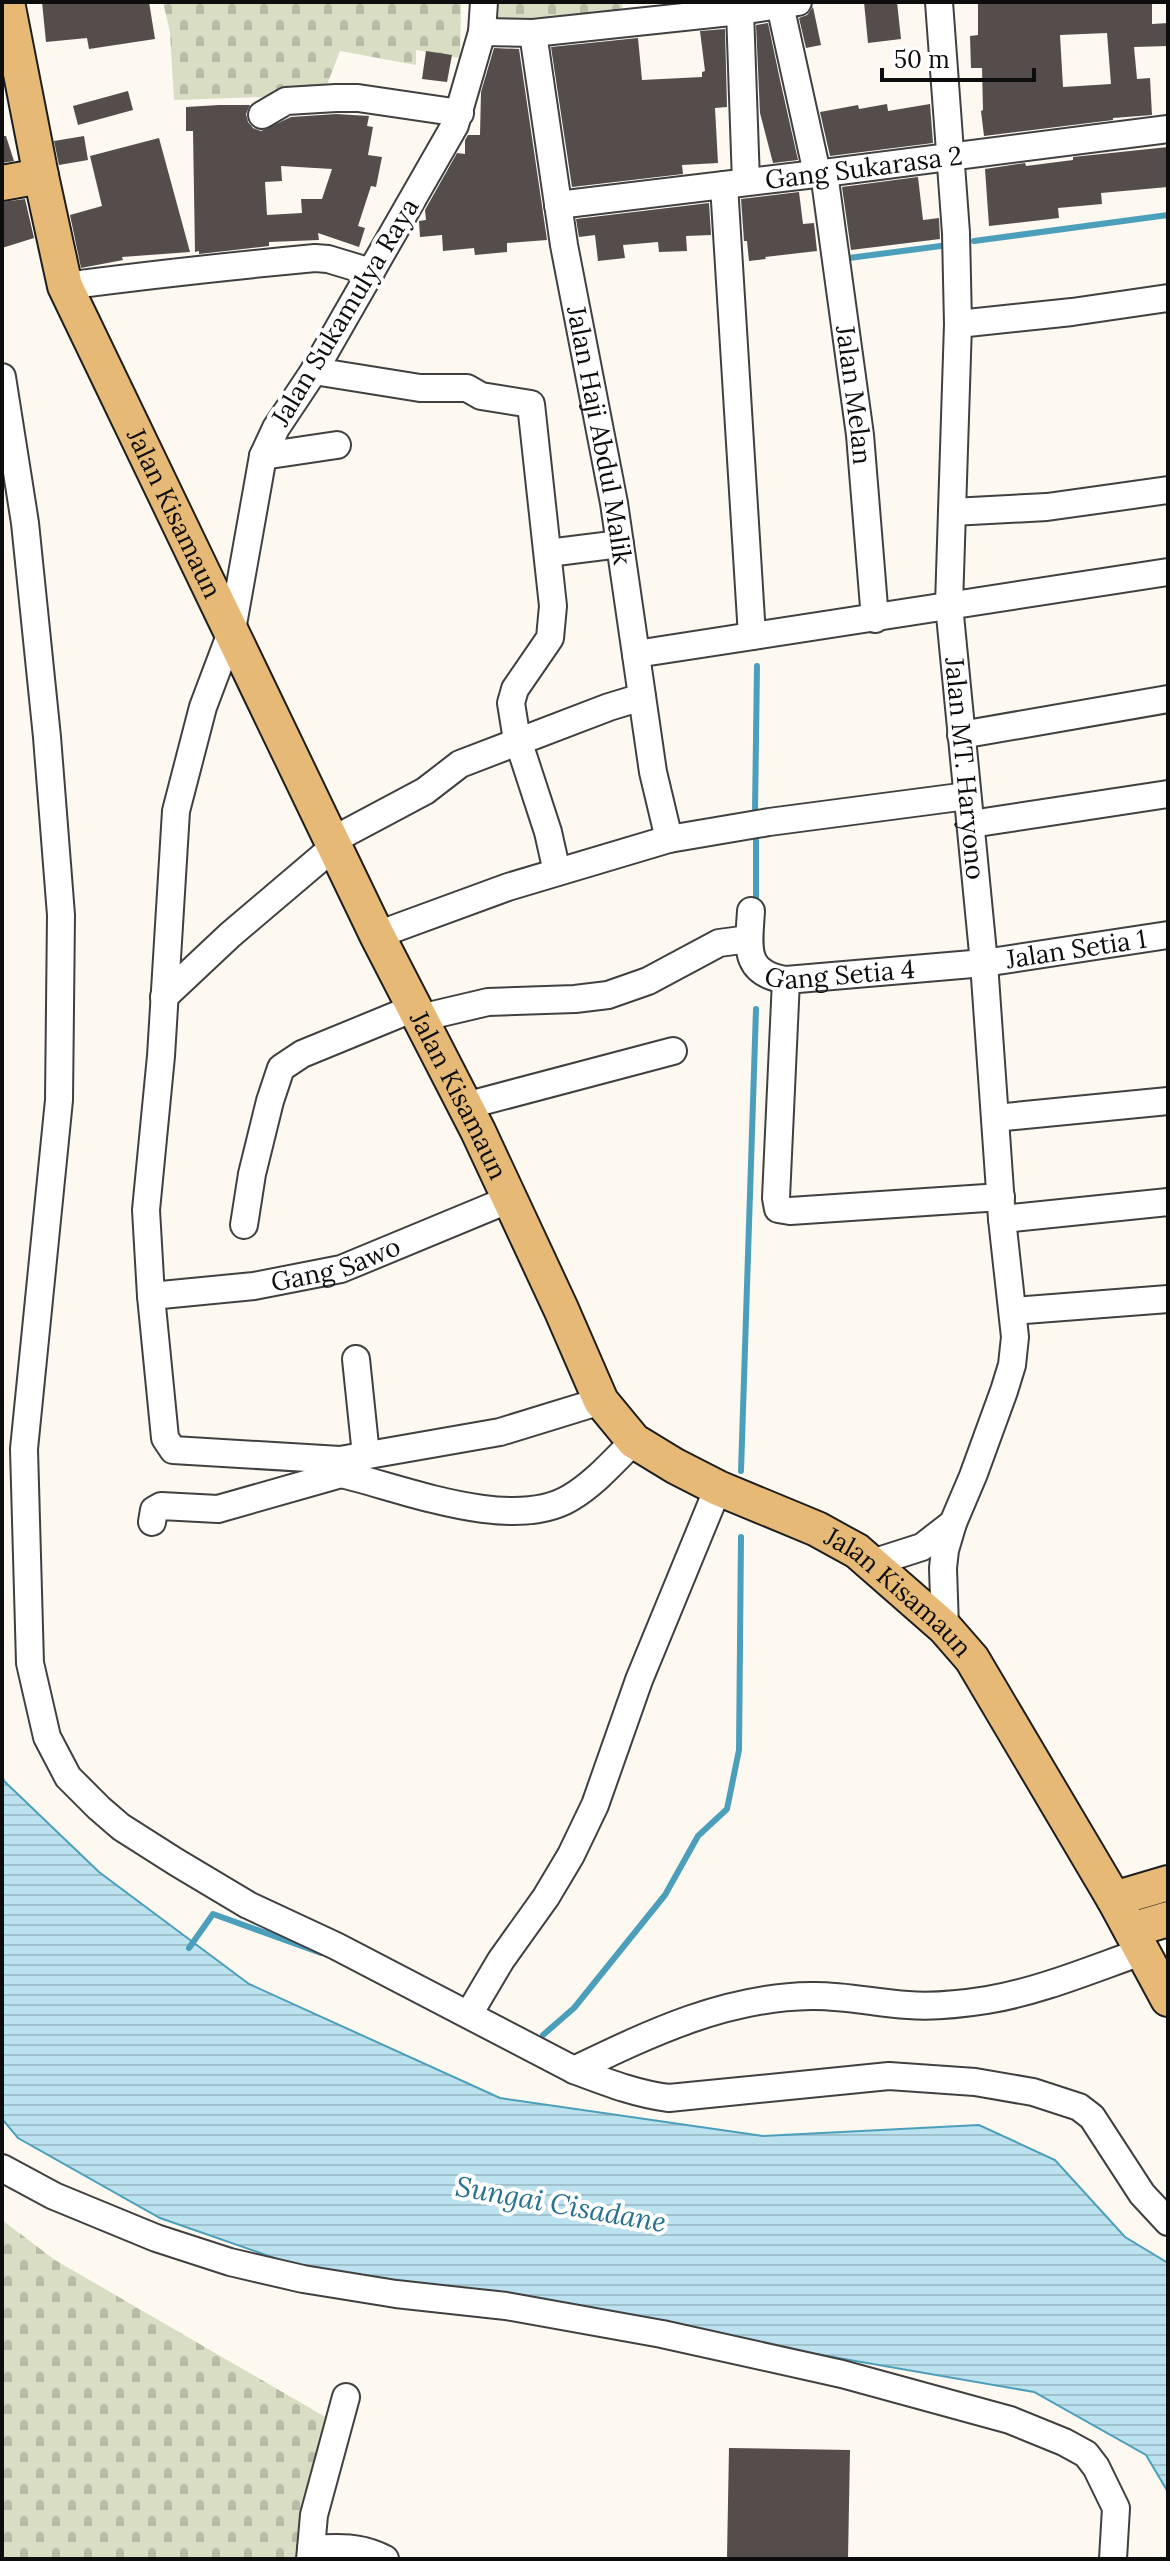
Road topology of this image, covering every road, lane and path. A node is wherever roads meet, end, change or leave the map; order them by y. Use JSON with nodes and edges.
{"nodes":[{"id":1,"x":7,"y":2,"type":"edge"},
{"id":2,"x":484,"y":2,"type":"edge"},
{"id":3,"x":939,"y":2,"type":"edge"},
{"id":4,"x":789,"y":3,"type":"edge"},
{"id":5,"x":740,"y":11,"type":"junction"},
{"id":6,"x":482,"y":32,"type":"junction"},
{"id":7,"x":533,"y":33,"type":"junction"},
{"id":8,"x":460,"y":113,"type":"junction"},
{"id":9,"x":262,"y":115,"type":"dead end"},
{"id":10,"x":1168,"y":129,"type":"edge"},
{"id":11,"x":951,"y":157,"type":"junction"},
{"id":12,"x":820,"y":173,"type":"junction"},
{"id":13,"x":41,"y":176,"type":"junction"},
{"id":14,"x":2,"y":183,"type":"edge"},
{"id":15,"x":735,"y":184,"type":"junction"},
{"id":16,"x":558,"y":205,"type":"junction"},
{"id":17,"x":371,"y":272,"type":"junction"},
{"id":18,"x":65,"y":286,"type":"junction"},
{"id":19,"x":1168,"y":298,"type":"edge"},
{"id":20,"x":958,"y":324,"type":"junction"},
{"id":21,"x":314,"y":371,"type":"junction"},
{"id":22,"x":2,"y":377,"type":"edge"},
{"id":23,"x":337,"y":445,"type":"dead end"},
{"id":24,"x":263,"y":456,"type":"junction"},
{"id":25,"x":1168,"y":490,"type":"edge"},
{"id":26,"x":952,"y":512,"type":"junction"},
{"id":27,"x":620,"y":544,"type":"junction"},
{"id":28,"x":548,"y":553,"type":"junction"},
{"id":29,"x":1168,"y":572,"type":"edge"},
{"id":30,"x":949,"y":605,"type":"junction"},
{"id":31,"x":875,"y":619,"type":"junction"},
{"id":32,"x":232,"y":630,"type":"junction"},
{"id":33,"x":752,"y":636,"type":"junction"},
{"id":34,"x":636,"y":654,"type":"junction"},
{"id":35,"x":642,"y":697,"type":"junction"},
{"id":36,"x":1168,"y":699,"type":"edge"},
{"id":37,"x":961,"y":735,"type":"junction"},
{"id":38,"x":520,"y":743,"type":"junction"},
{"id":39,"x":1168,"y":794,"type":"edge"},
{"id":40,"x":967,"y":796,"type":"junction"},
{"id":41,"x":971,"y":824,"type":"junction"},
{"id":42,"x":669,"y":839,"type":"junction"},
{"id":43,"x":334,"y":842,"type":"junction"},
{"id":44,"x":557,"y":872,"type":"junction"},
{"id":45,"x":751,"y":911,"type":"dead end"},
{"id":46,"x":377,"y":935,"type":"junction"},
{"id":47,"x":1168,"y":935,"type":"edge"},
{"id":48,"x":749,"y":939,"type":"junction"},
{"id":49,"x":984,"y":963,"type":"junction"},
{"id":50,"x":786,"y":980,"type":"junction"},
{"id":51,"x":164,"y":997,"type":"junction"},
{"id":52,"x":417,"y":1013,"type":"junction"},
{"id":53,"x":673,"y":1051,"type":"dead end"},
{"id":54,"x":1168,"y":1101,"type":"edge"},
{"id":55,"x":465,"y":1106,"type":"junction"},
{"id":56,"x":995,"y":1118,"type":"junction"},
{"id":57,"x":510,"y":1199,"type":"junction"},
{"id":58,"x":1168,"y":1202,"type":"edge"},
{"id":59,"x":1002,"y":1208,"type":"junction"},
{"id":60,"x":244,"y":1225,"type":"dead end"},
{"id":61,"x":151,"y":1296,"type":"junction"},
{"id":62,"x":1168,"y":1299,"type":"edge"},
{"id":63,"x":1013,"y":1311,"type":"junction"},
{"id":64,"x":356,"y":1359,"type":"dead end"},
{"id":65,"x":601,"y":1401,"type":"junction"},
{"id":66,"x":634,"y":1441,"type":"junction"},
{"id":67,"x":366,"y":1455,"type":"junction"},
{"id":68,"x":340,"y":1467,"type":"junction"},
{"id":69,"x":718,"y":1488,"type":"junction"},
{"id":70,"x":152,"y":1522,"type":"dead end"},
{"id":71,"x":953,"y":1523,"type":"junction"},
{"id":72,"x":872,"y":1563,"type":"junction"},
{"id":73,"x":945,"y":1628,"type":"junction"},
{"id":74,"x":1168,"y":1883,"type":"edge"},
{"id":75,"x":1114,"y":1899,"type":"junction"},
{"id":76,"x":1168,"y":1919,"type":"edge"},
{"id":77,"x":1137,"y":1940,"type":"junction"},
{"id":78,"x":1168,"y":1999,"type":"edge"},
{"id":79,"x":469,"y":2014,"type":"junction"},
{"id":80,"x":574,"y":2070,"type":"junction"},
{"id":81,"x":2,"y":2168,"type":"edge"},
{"id":82,"x":1168,"y":2222,"type":"edge"},
{"id":83,"x":346,"y":2397,"type":"dead end"},
{"id":84,"x":311,"y":2554,"type":"edge"},
{"id":85,"x":385,"y":2559,"type":"edge"},
{"id":86,"x":1113,"y":2559,"type":"edge"}],
"edges":[{"from":1,"to":13,"type":"main road","name":"Jalan Kisamaun"},
{"from":2,"to":6,"type":"street","name":"Jalan Sukamulya Raya"},
{"from":3,"to":11,"type":"street","name":"Jalan MT. Haryono"},
{"from":4,"to":5,"type":"street"},
{"from":4,"to":12,"type":"street","name":"Jalan Melan"},
{"from":5,"to":7,"type":"street"},
{"from":5,"to":15,"type":"street"},
{"from":6,"to":7,"type":"street"},
{"from":6,"to":8,"type":"street","name":"Jalan Sukamulya Raya"},
{"from":7,"to":16,"type":"street","name":"Jalan Haji Abdul Malik"},
{"from":8,"to":9,"type":"street"},
{"from":8,"to":17,"type":"street","name":"Jalan Sukamulya Raya"},
{"from":10,"to":11,"type":"street","name":"Gang Sukarasa 2"},
{"from":11,"to":12,"type":"street","name":"Gang Sukarasa 2"},
{"from":11,"to":20,"type":"street","name":"Jalan MT. Haryono"},
{"from":12,"to":15,"type":"street","name":"Gang Sukarasa 2"},
{"from":12,"to":31,"type":"street","name":"Jalan Melan"},
{"from":13,"to":14,"type":"main road"},
{"from":13,"to":18,"type":"main road","name":"Jalan Kisamaun"},
{"from":15,"to":16,"type":"street","name":"Gang Sukarasa 2"},
{"from":15,"to":33,"type":"street"},
{"from":16,"to":27,"type":"street","name":"Jalan Haji Abdul Malik"},
{"from":17,"to":18,"type":"street"},
{"from":17,"to":21,"type":"street","name":"Jalan Sukamulya Raya"},
{"from":18,"to":32,"type":"main road","name":"Jalan Kisamaun"},
{"from":19,"to":20,"type":"street"},
{"from":20,"to":26,"type":"street","name":"Jalan MT. Haryono"},
{"from":21,"to":24,"type":"street","name":"Jalan Sukamulya Raya"},
{"from":21,"to":28,"type":"street"},
{"from":22,"to":79,"type":"street"},
{"from":23,"to":24,"type":"street"},
{"from":24,"to":32,"type":"street","name":"Jalan Sukamulya Raya"},
{"from":25,"to":26,"type":"street"},
{"from":26,"to":30,"type":"street","name":"Jalan MT. Haryono"},
{"from":27,"to":28,"type":"street"},
{"from":27,"to":34,"type":"street","name":"Jalan Haji Abdul Malik"},
{"from":28,"to":38,"type":"street"},
{"from":29,"to":30,"type":"street"},
{"from":30,"to":31,"type":"street"},
{"from":30,"to":37,"type":"street","name":"Jalan MT. Haryono"},
{"from":31,"to":33,"type":"street"},
{"from":32,"to":43,"type":"main road","name":"Jalan Kisamaun"},
{"from":32,"to":51,"type":"street","name":"Jalan Sukamulya Raya"},
{"from":33,"to":34,"type":"street"},
{"from":34,"to":35,"type":"street","name":"Jalan Haji Abdul Malik"},
{"from":35,"to":38,"type":"street"},
{"from":35,"to":42,"type":"street","name":"Jalan Haji Abdul Malik"},
{"from":36,"to":37,"type":"street"},
{"from":37,"to":40,"type":"street","name":"Jalan MT. Haryono"},
{"from":38,"to":43,"type":"street"},
{"from":38,"to":44,"type":"street"},
{"from":39,"to":41,"type":"street"},
{"from":40,"to":41,"type":"street","name":"Jalan MT. Haryono"},
{"from":40,"to":42,"type":"street"},
{"from":41,"to":49,"type":"street","name":"Jalan MT. Haryono"},
{"from":42,"to":44,"type":"street"},
{"from":43,"to":46,"type":"main road","name":"Jalan Kisamaun"},
{"from":43,"to":51,"type":"street"},
{"from":44,"to":46,"type":"street"},
{"from":45,"to":48,"type":"street","name":"Gang Setia 4"},
{"from":46,"to":52,"type":"main road","name":"Jalan Kisamaun"},
{"from":47,"to":49,"type":"street","name":"Jalan Setia 1"},
{"from":48,"to":50,"type":"street","name":"Gang Setia 4"},
{"from":48,"to":52,"type":"street"},
{"from":49,"to":50,"type":"street","name":"Gang Setia 4"},
{"from":49,"to":56,"type":"street","name":"Jalan MT. Haryono"},
{"from":50,"to":59,"type":"street"},
{"from":51,"to":61,"type":"street","name":"Jalan Sukamulya Raya"},
{"from":52,"to":55,"type":"main road","name":"Jalan Kisamaun"},
{"from":52,"to":60,"type":"street"},
{"from":53,"to":55,"type":"street"},
{"from":54,"to":56,"type":"street"},
{"from":55,"to":57,"type":"main road","name":"Jalan Kisamaun"},
{"from":56,"to":59,"type":"street","name":"Jalan MT. Haryono"},
{"from":57,"to":61,"type":"street","name":"Gang Sawo"},
{"from":57,"to":65,"type":"main road","name":"Jalan Kisamaun"},
{"from":58,"to":59,"type":"street"},
{"from":59,"to":63,"type":"street","name":"Jalan MT. Haryono"},
{"from":61,"to":68,"type":"street","name":"Jalan Sukamulya Raya"},
{"from":62,"to":63,"type":"street"},
{"from":63,"to":71,"type":"street","name":"Jalan MT. Haryono"},
{"from":64,"to":67,"type":"street"},
{"from":65,"to":66,"type":"main road","name":"Jalan Kisamaun"},
{"from":65,"to":67,"type":"street"},
{"from":66,"to":68,"type":"street"},
{"from":66,"to":69,"type":"main road","name":"Jalan Kisamaun"},
{"from":67,"to":68,"type":"street"},
{"from":68,"to":70,"type":"street"},
{"from":69,"to":72,"type":"main road","name":"Jalan Kisamaun"},
{"from":69,"to":79,"type":"street"},
{"from":71,"to":72,"type":"street","name":"Jalan MT. Haryono"},
{"from":71,"to":73,"type":"street","name":"Jalan MT. Haryono"},
{"from":72,"to":73,"type":"main road","name":"Jalan Kisamaun"},
{"from":73,"to":75,"type":"main road","name":"Jalan Kisamaun"},
{"from":74,"to":75,"type":"main road"},
{"from":75,"to":77,"type":"main road","name":"Jalan Kisamaun"},
{"from":76,"to":77,"type":"main road"},
{"from":77,"to":78,"type":"main road","name":"Jalan Kisamaun"},
{"from":77,"to":80,"type":"street"},
{"from":79,"to":80,"type":"street"},
{"from":80,"to":82,"type":"street"},
{"from":81,"to":86,"type":"street"},
{"from":83,"to":84,"type":"street"},
{"from":84,"to":85,"type":"street"}]}
